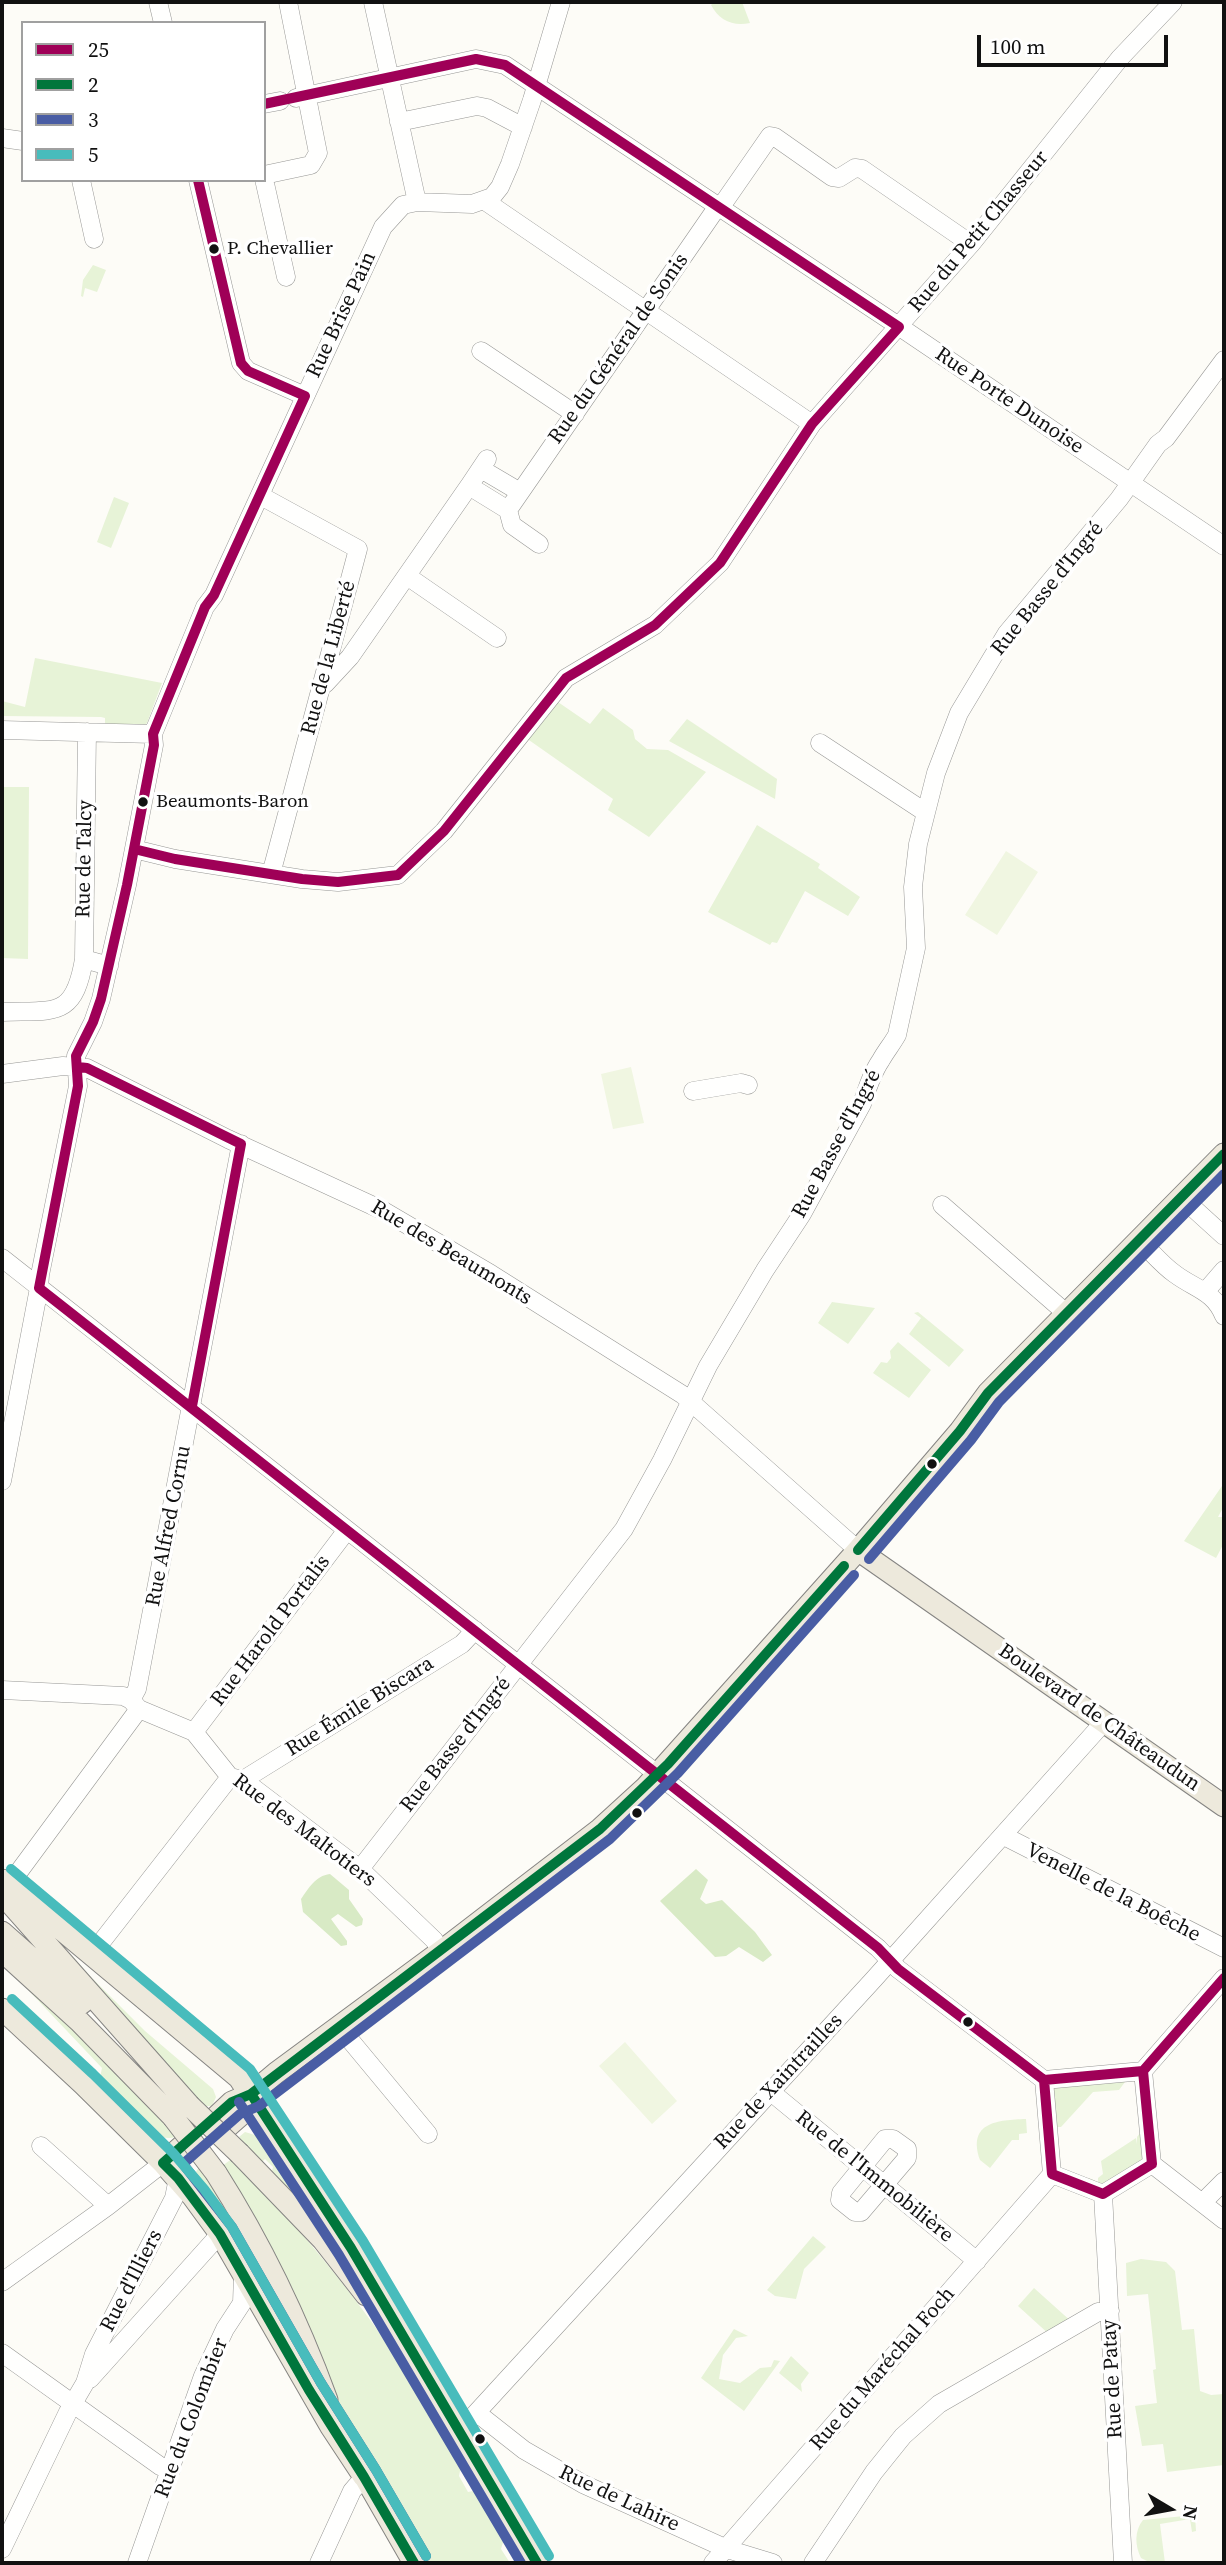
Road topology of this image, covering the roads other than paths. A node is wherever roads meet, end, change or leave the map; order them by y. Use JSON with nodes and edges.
{"nodes":[{"id":1,"x":158,"y":2,"type":"edge"},
{"id":2,"x":288,"y":2,"type":"edge"},
{"id":3,"x":373,"y":2,"type":"edge"},
{"id":4,"x":561,"y":2,"type":"edge"},
{"id":5,"x":1162,"y":5,"type":"edge"},
{"id":6,"x":163,"y":21,"type":"edge"},
{"id":7,"x":389,"y":77,"type":"junction"},
{"id":8,"x":537,"y":85,"type":"junction"},
{"id":9,"x":287,"y":100,"type":"edge"},
{"id":10,"x":399,"y":122,"type":"junction"},
{"id":11,"x":523,"y":127,"type":"junction"},
{"id":12,"x":2,"y":138,"type":"edge"},
{"id":13,"x":21,"y":141,"type":"edge"},
{"id":14,"x":266,"y":176,"type":"edge"},
{"id":15,"x":81,"y":182,"type":"edge"},
{"id":16,"x":198,"y":182,"type":"edge"},
{"id":17,"x":265,"y":182,"type":"edge"},
{"id":18,"x":485,"y":201,"type":"junction"},
{"id":19,"x":417,"y":202,"type":"junction"},
{"id":20,"x":719,"y":207,"type":"junction"},
{"id":21,"x":94,"y":239,"type":"dead end"},
{"id":22,"x":971,"y":244,"type":"junction"},
{"id":23,"x":286,"y":276,"type":"dead end"},
{"id":24,"x":647,"y":310,"type":"junction"},
{"id":25,"x":899,"y":327,"type":"junction"},
{"id":26,"x":481,"y":351,"type":"dead end"},
{"id":27,"x":1224,"y":360,"type":"edge"},
{"id":28,"x":305,"y":396,"type":"junction"},
{"id":29,"x":575,"y":414,"type":"junction"},
{"id":30,"x":811,"y":424,"type":"junction"},
{"id":31,"x":1130,"y":484,"type":"junction"},
{"id":32,"x":469,"y":486,"type":"junction"},
{"id":33,"x":520,"y":492,"type":"junction"},
{"id":34,"x":261,"y":496,"type":"junction"},
{"id":35,"x":508,"y":510,"type":"junction"},
{"id":36,"x":539,"y":544,"type":"dead end"},
{"id":37,"x":1224,"y":546,"type":"edge"},
{"id":38,"x":407,"y":576,"type":"junction"},
{"id":39,"x":497,"y":638,"type":"dead end"},
{"id":40,"x":322,"y":687,"type":"junction"},
{"id":41,"x":2,"y":730,"type":"edge"},
{"id":42,"x":87,"y":732,"type":"junction"},
{"id":43,"x":153,"y":734,"type":"junction"},
{"id":44,"x":820,"y":743,"type":"dead end"},
{"id":45,"x":925,"y":812,"type":"junction"},
{"id":46,"x":134,"y":849,"type":"junction"},
{"id":47,"x":271,"y":874,"type":"junction"},
{"id":48,"x":84,"y":959,"type":"junction"},
{"id":49,"x":109,"y":966,"type":"junction"},
{"id":50,"x":2,"y":1012,"type":"edge"},
{"id":51,"x":78,"y":1067,"type":"junction"},
{"id":52,"x":2,"y":1074,"type":"edge"},
{"id":53,"x":748,"y":1085,"type":"dead end"},
{"id":54,"x":693,"y":1091,"type":"dead end"},
{"id":55,"x":241,"y":1144,"type":"junction"},
{"id":56,"x":1224,"y":1154,"type":"edge"},
{"id":57,"x":1182,"y":1196,"type":"junction"},
{"id":58,"x":942,"y":1205,"type":"dead end"},
{"id":59,"x":1224,"y":1236,"type":"edge"},
{"id":60,"x":1139,"y":1240,"type":"junction"},
{"id":61,"x":6,"y":1268,"type":"edge"},
{"id":62,"x":1224,"y":1270,"type":"edge"},
{"id":63,"x":39,"y":1288,"type":"junction"},
{"id":64,"x":1205,"y":1292,"type":"junction"},
{"id":65,"x":1066,"y":1313,"type":"junction"},
{"id":66,"x":1224,"y":1316,"type":"edge"},
{"id":67,"x":691,"y":1402,"type":"junction"},
{"id":68,"x":977,"y":1405,"type":"junction"},
{"id":69,"x":192,"y":1406,"type":"junction"},
{"id":70,"x":2,"y":1481,"type":"edge"},
{"id":71,"x":347,"y":1530,"type":"junction"},
{"id":72,"x":860,"y":1545,"type":"junction"},
{"id":73,"x":475,"y":1630,"type":"junction"},
{"id":74,"x":518,"y":1665,"type":"junction"},
{"id":75,"x":2,"y":1690,"type":"edge"},
{"id":76,"x":135,"y":1705,"type":"junction"},
{"id":77,"x":1104,"y":1722,"type":"junction"},
{"id":78,"x":194,"y":1732,"type":"junction"},
{"id":79,"x":657,"y":1776,"type":"junction"},
{"id":80,"x":237,"y":1778,"type":"junction"},
{"id":81,"x":1224,"y":1806,"type":"edge"},
{"id":82,"x":1004,"y":1836,"type":"junction"},
{"id":83,"x":360,"y":1868,"type":"junction"},
{"id":84,"x":4,"y":1886,"type":"edge"},
{"id":85,"x":2,"y":1932,"type":"edge"},
{"id":86,"x":1224,"y":1948,"type":"edge"},
{"id":87,"x":2,"y":1951,"type":"edge"},
{"id":88,"x":441,"y":1951,"type":"junction"},
{"id":89,"x":92,"y":1954,"type":"junction"},
{"id":90,"x":891,"y":1960,"type":"junction"},
{"id":91,"x":1224,"y":1978,"type":"edge"},
{"id":92,"x":2,"y":2009,"type":"edge"},
{"id":93,"x":349,"y":2039,"type":"dead end"},
{"id":94,"x":149,"y":2062,"type":"junction"},
{"id":95,"x":1143,"y":2071,"type":"junction"},
{"id":96,"x":1044,"y":2080,"type":"junction"},
{"id":97,"x":771,"y":2092,"type":"junction"},
{"id":98,"x":251,"y":2094,"type":"junction"},
{"id":99,"x":181,"y":2111,"type":"junction"},
{"id":100,"x":220,"y":2123,"type":"dead end"},
{"id":101,"x":428,"y":2134,"type":"dead end"},
{"id":102,"x":41,"y":2146,"type":"dead end"},
{"id":103,"x":187,"y":2151,"type":"dead end"},
{"id":104,"x":1152,"y":2164,"type":"junction"},
{"id":105,"x":862,"y":2167,"type":"junction"},
{"id":106,"x":170,"y":2170,"type":"junction"},
{"id":107,"x":1052,"y":2174,"type":"junction"},
{"id":108,"x":1224,"y":2181,"type":"edge"},
{"id":109,"x":885,"y":2185,"type":"junction"},
{"id":110,"x":1103,"y":2194,"type":"junction"},
{"id":111,"x":1202,"y":2203,"type":"junction"},
{"id":112,"x":107,"y":2206,"type":"junction"},
{"id":113,"x":1224,"y":2220,"type":"edge"},
{"id":114,"x":220,"y":2234,"type":"junction"},
{"id":115,"x":977,"y":2260,"type":"junction"},
{"id":116,"x":243,"y":2274,"type":"junction"},
{"id":117,"x":2,"y":2282,"type":"edge"},
{"id":118,"x":1110,"y":2311,"type":"junction"},
{"id":119,"x":2,"y":2353,"type":"edge"},
{"id":120,"x":85,"y":2383,"type":"junction"},
{"id":121,"x":72,"y":2404,"type":"junction"},
{"id":122,"x":477,"y":2413,"type":"junction"},
{"id":123,"x":466,"y":2445,"type":"junction"},
{"id":124,"x":171,"y":2469,"type":"junction"},
{"id":125,"x":364,"y":2477,"type":"junction"},
{"id":126,"x":2,"y":2549,"type":"edge"},
{"id":127,"x":727,"y":2549,"type":"junction"},
{"id":128,"x":137,"y":2563,"type":"edge"},
{"id":129,"x":319,"y":2563,"type":"edge"},
{"id":130,"x":414,"y":2563,"type":"edge"},
{"id":131,"x":537,"y":2563,"type":"edge"},
{"id":132,"x":713,"y":2563,"type":"edge"},
{"id":133,"x":773,"y":2563,"type":"edge"},
{"id":134,"x":813,"y":2563,"type":"edge"},
{"id":135,"x":1123,"y":2563,"type":"edge"}],
"edges":[{"from":1,"to":6,"type":"street"},
{"from":2,"to":9,"type":"street"},
{"from":3,"to":7,"type":"street"},
{"from":4,"to":8,"type":"street"},
{"from":5,"to":22,"type":"street","name":"Rue du Petit Chasseur"},
{"from":7,"to":8,"type":"street","name":"Rue Porte Dunoise"},
{"from":7,"to":9,"type":"street","name":"Rue Porte Dunoise"},
{"from":7,"to":10,"type":"street"},
{"from":8,"to":11,"type":"street"},
{"from":8,"to":20,"type":"street","name":"Rue Porte Dunoise"},
{"from":9,"to":14,"type":"street"},
{"from":10,"to":11,"type":"street"},
{"from":10,"to":19,"type":"street"},
{"from":11,"to":18,"type":"street"},
{"from":12,"to":13,"type":"street"},
{"from":15,"to":21,"type":"street"},
{"from":16,"to":28,"type":"street"},
{"from":17,"to":23,"type":"street"},
{"from":18,"to":19,"type":"street"},
{"from":18,"to":24,"type":"street"},
{"from":19,"to":28,"type":"street","name":"Rue Brise Pain"},
{"from":20,"to":22,"type":"street","name":"Rue du Général de Sonis"},
{"from":20,"to":24,"type":"street","name":"Rue du Général de Sonis"},
{"from":20,"to":25,"type":"street","name":"Rue Porte Dunoise"},
{"from":22,"to":25,"type":"street","name":"Rue du Petit Chasseur"},
{"from":24,"to":29,"type":"street","name":"Rue du Général de Sonis"},
{"from":24,"to":30,"type":"street"},
{"from":25,"to":30,"type":"street","name":"Rue du Petit Chasseur"},
{"from":25,"to":31,"type":"street","name":"Rue Porte Dunoise"},
{"from":26,"to":29,"type":"street"},
{"from":27,"to":31,"type":"street","name":"Rue Basse d'Ingré"},
{"from":28,"to":34,"type":"street","name":"Rue Brise Pain"},
{"from":29,"to":33,"type":"street","name":"Rue du Général de Sonis"},
{"from":30,"to":47,"type":"street","name":"Rue du Petit Chasseur"},
{"from":31,"to":37,"type":"street","name":"Rue Porte Dunoise"},
{"from":31,"to":45,"type":"street","name":"Rue Basse d'Ingré"},
{"from":32,"to":33,"type":"street"},
{"from":32,"to":35,"type":"street"},
{"from":32,"to":38,"type":"street"},
{"from":33,"to":35,"type":"street","name":"Rue du Général de Sonis"},
{"from":34,"to":40,"type":"street","name":"Rue de la Liberté"},
{"from":34,"to":43,"type":"street","name":"Rue Brise Pain"},
{"from":35,"to":36,"type":"street"},
{"from":38,"to":39,"type":"street"},
{"from":38,"to":40,"type":"street"},
{"from":40,"to":47,"type":"street","name":"Rue de la Liberté"},
{"from":41,"to":42,"type":"street"},
{"from":42,"to":43,"type":"street"},
{"from":42,"to":48,"type":"street","name":"Rue de Talcy"},
{"from":43,"to":46,"type":"street","name":"Rue Brise Pain"},
{"from":44,"to":45,"type":"street"},
{"from":45,"to":67,"type":"street","name":"Rue Basse d'Ingré"},
{"from":46,"to":47,"type":"street","name":"Rue du Petit Chasseur"},
{"from":46,"to":49,"type":"street","name":"Rue Brise Pain"},
{"from":48,"to":49,"type":"street"},
{"from":48,"to":50,"type":"street","name":"Rue de Talcy"},
{"from":49,"to":51,"type":"street","name":"Rue Brise Pain"},
{"from":51,"to":52,"type":"street","name":"Rue des Beaumonts"},
{"from":51,"to":55,"type":"street","name":"Rue des Beaumonts"},
{"from":51,"to":63,"type":"street","name":"Rue Brise Pain"},
{"from":53,"to":54,"type":"street"},
{"from":55,"to":67,"type":"street","name":"Rue des Beaumonts"},
{"from":55,"to":69,"type":"street","name":"Rue Alfred Cornu"},
{"from":56,"to":57,"type":"main road"},
{"from":57,"to":59,"type":"street"},
{"from":57,"to":60,"type":"main road"},
{"from":58,"to":65,"type":"street"},
{"from":60,"to":64,"type":"street"},
{"from":60,"to":65,"type":"main road"},
{"from":61,"to":63,"type":"street"},
{"from":62,"to":64,"type":"street"},
{"from":63,"to":69,"type":"street"},
{"from":63,"to":70,"type":"street","name":"Rue Brise Pain"},
{"from":64,"to":66,"type":"street"},
{"from":65,"to":68,"type":"main road"},
{"from":67,"to":72,"type":"street","name":"Rue des Beaumonts"},
{"from":67,"to":74,"type":"street","name":"Rue Basse d'Ingré"},
{"from":68,"to":72,"type":"main road"},
{"from":68,"to":72,"type":"main road"},
{"from":69,"to":71,"type":"street"},
{"from":69,"to":76,"type":"street","name":"Rue Alfred Cornu"},
{"from":71,"to":73,"type":"street"},
{"from":71,"to":78,"type":"street","name":"Rue Harold Portalis"},
{"from":72,"to":77,"type":"main road","name":"Boulevard de Châteaudun"},
{"from":72,"to":79,"type":"main road"},
{"from":73,"to":74,"type":"street"},
{"from":73,"to":80,"type":"street","name":"Rue Émile Biscara"},
{"from":74,"to":79,"type":"street"},
{"from":74,"to":83,"type":"street","name":"Rue Basse d'Ingré"},
{"from":75,"to":76,"type":"street","name":"Rue des Maltotiers"},
{"from":76,"to":78,"type":"street","name":"Rue des Maltotiers"},
{"from":76,"to":84,"type":"street","name":"Rue Alfred Cornu"},
{"from":77,"to":81,"type":"main road","name":"Boulevard de Châteaudun"},
{"from":77,"to":82,"type":"street","name":"Rue de Xaintrailles"},
{"from":78,"to":80,"type":"street","name":"Rue des Maltotiers"},
{"from":79,"to":88,"type":"main road"},
{"from":79,"to":90,"type":"street"},
{"from":80,"to":83,"type":"street","name":"Rue des Maltotiers"},
{"from":80,"to":89,"type":"street"},
{"from":82,"to":86,"type":"street","name":"Venelle de la Boêche"},
{"from":82,"to":90,"type":"street","name":"Rue de Xaintrailles"},
{"from":83,"to":88,"type":"street","name":"Rue des Maltotiers"},
{"from":84,"to":89,"type":"main road"},
{"from":84,"to":94,"type":"main road"},
{"from":85,"to":94,"type":"main road"},
{"from":87,"to":99,"type":"main road"},
{"from":88,"to":98,"type":"main road"},
{"from":89,"to":98,"type":"main road"},
{"from":90,"to":96,"type":"street"},
{"from":90,"to":97,"type":"street","name":"Rue de Xaintrailles"},
{"from":91,"to":95,"type":"street"},
{"from":92,"to":106,"type":"main road"},
{"from":93,"to":101,"type":"street"},
{"from":94,"to":99,"type":"main road"},
{"from":95,"to":96,"type":"street"},
{"from":95,"to":104,"type":"street"},
{"from":96,"to":107,"type":"street"},
{"from":97,"to":105,"type":"street","name":"Rue de l'Immobilière"},
{"from":97,"to":122,"type":"street","name":"Rue de Xaintrailles"},
{"from":98,"to":100,"type":"main road"},
{"from":98,"to":123,"type":"main road"},
{"from":99,"to":123,"type":"main road","bridge":true},
{"from":99,"to":125,"type":"main road","bridge":true},
{"from":102,"to":112,"type":"street"},
{"from":103,"to":106,"type":"main road"},
{"from":104,"to":110,"type":"street"},
{"from":104,"to":111,"type":"street"},
{"from":105,"to":109,"type":"street","name":"Rue de l'Immobilière"},
{"from":105,"to":109,"type":"street"},
{"from":105,"to":109,"type":"street"},
{"from":106,"to":112,"type":"street"},
{"from":106,"to":114,"type":"main road"},
{"from":106,"to":120,"type":"street","name":"Rue d'Illiers"},
{"from":107,"to":110,"type":"street"},
{"from":107,"to":115,"type":"street","name":"Rue du Maréchal Foch"},
{"from":108,"to":111,"type":"street"},
{"from":109,"to":115,"type":"street","name":"Rue de l'Immobilière"},
{"from":110,"to":118,"type":"street","name":"Rue de Patay"},
{"from":111,"to":113,"type":"street"},
{"from":112,"to":117,"type":"street"},
{"from":114,"to":116,"type":"main road"},
{"from":114,"to":120,"type":"street","name":"Rue d'Illiers"},
{"from":115,"to":127,"type":"street","name":"Rue du Maréchal Foch"},
{"from":116,"to":124,"type":"street","name":"Rue du Colombier"},
{"from":116,"to":125,"type":"main road"},
{"from":118,"to":134,"type":"street"},
{"from":118,"to":135,"type":"street","name":"Rue de Patay"},
{"from":119,"to":121,"type":"street"},
{"from":120,"to":121,"type":"street","name":"Rue d'Illiers"},
{"from":121,"to":124,"type":"street"},
{"from":121,"to":126,"type":"street","name":"Rue d'Illiers"},
{"from":122,"to":123,"type":"street","name":"Rue de Xaintrailles"},
{"from":122,"to":127,"type":"street","name":"Rue de Lahire"},
{"from":123,"to":131,"type":"main road"},
{"from":124,"to":128,"type":"street","name":"Rue du Colombier"},
{"from":125,"to":129,"type":"street"},
{"from":125,"to":130,"type":"main road"},
{"from":127,"to":132,"type":"street","name":"Rue du Maréchal Foch"},
{"from":127,"to":133,"type":"street","name":"Rue de Lahire"}]}
